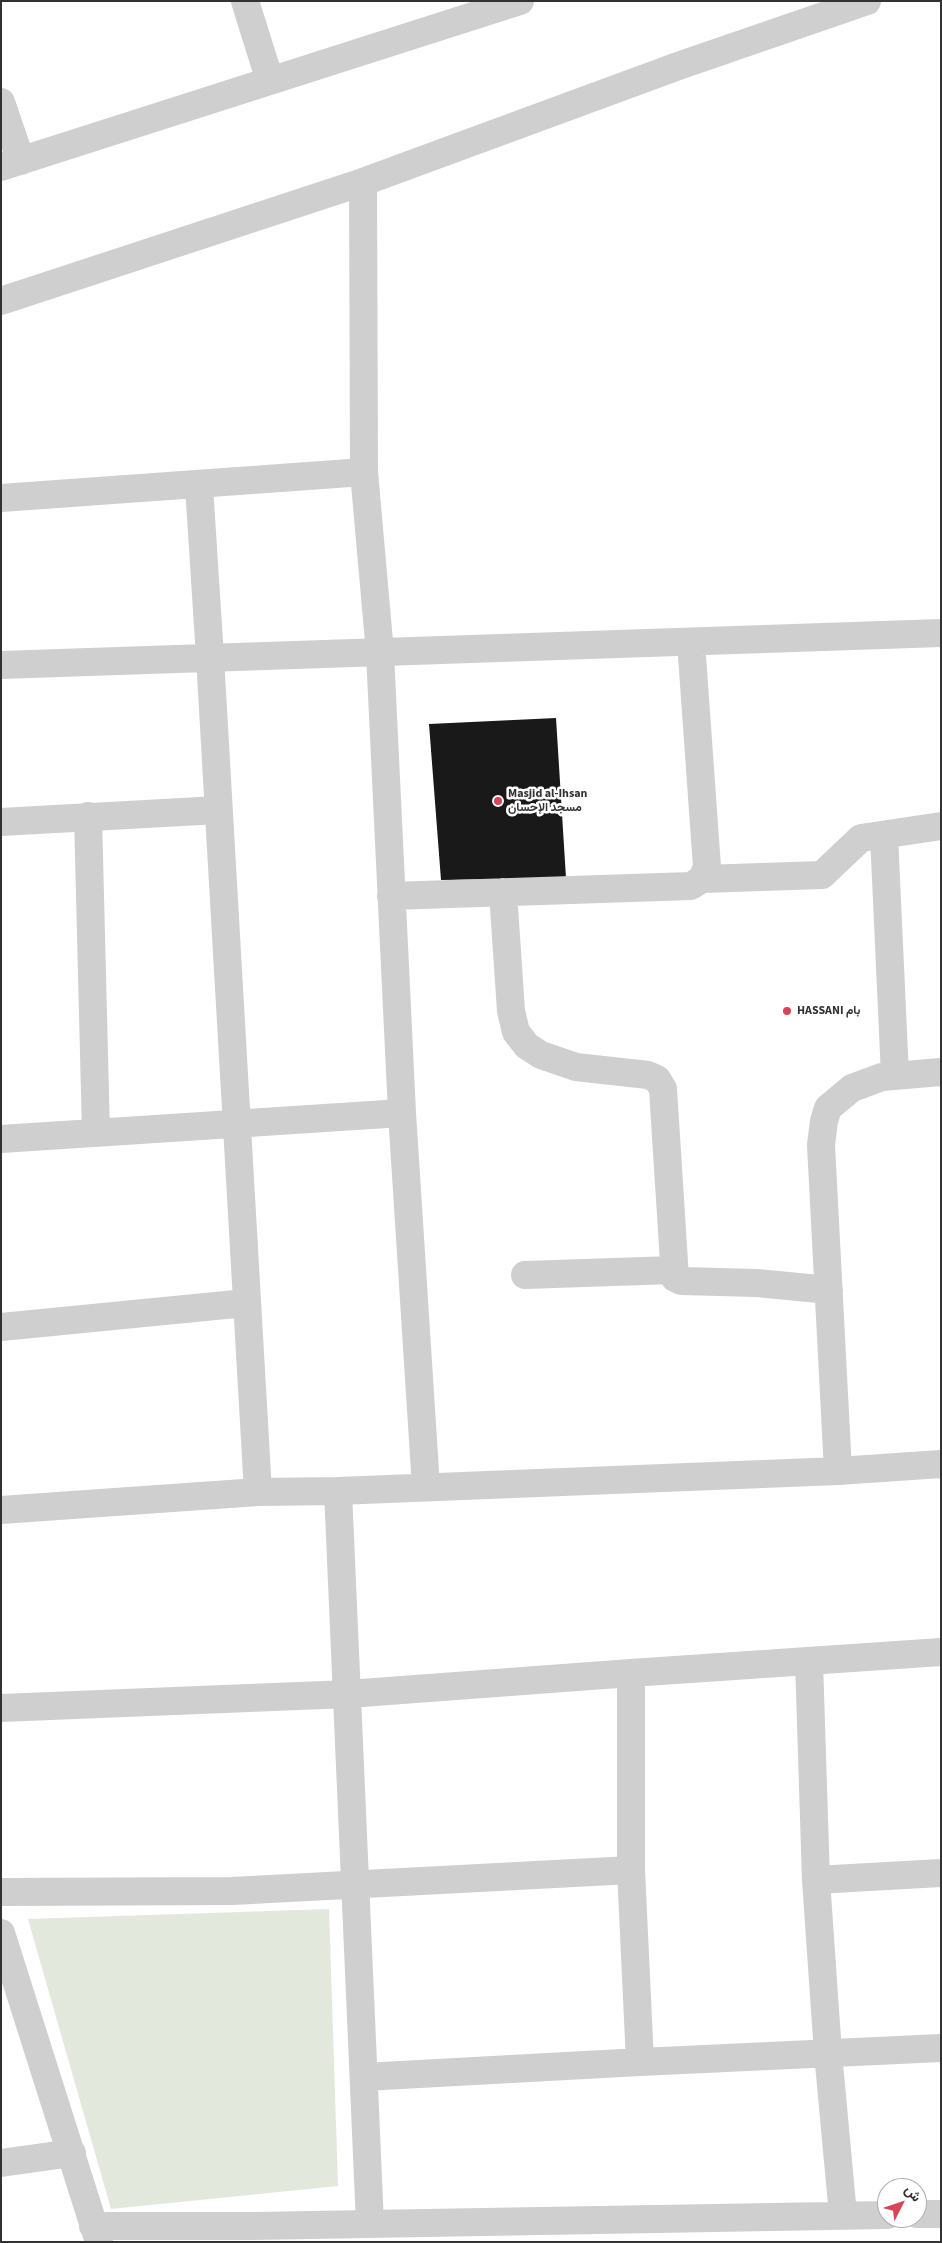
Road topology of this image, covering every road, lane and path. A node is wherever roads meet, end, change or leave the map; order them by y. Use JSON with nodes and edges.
{"nodes":[{"id":1,"x":245,"y":1,"type":"edge"},
{"id":2,"x":520,"y":1,"type":"edge"},
{"id":3,"x":867,"y":1,"type":"edge"},
{"id":4,"x":270,"y":81,"type":"junction"},
{"id":5,"x":1,"y":102,"type":"edge"},
{"id":6,"x":11,"y":164,"type":"edge"},
{"id":7,"x":363,"y":182,"type":"junction"},
{"id":8,"x":1,"y":301,"type":"edge"},
{"id":9,"x":364,"y":472,"type":"junction"},
{"id":10,"x":198,"y":486,"type":"junction"},
{"id":11,"x":1,"y":498,"type":"edge"},
{"id":12,"x":941,"y":633,"type":"edge"},
{"id":13,"x":691,"y":642,"type":"junction"},
{"id":14,"x":380,"y":653,"type":"junction"},
{"id":15,"x":210,"y":657,"type":"junction"},
{"id":16,"x":1,"y":665,"type":"edge"},
{"id":17,"x":218,"y":810,"type":"junction"},
{"id":18,"x":88,"y":816,"type":"junction"},
{"id":19,"x":1,"y":822,"type":"edge"},
{"id":20,"x":941,"y":826,"type":"edge"},
{"id":21,"x":884,"y":834,"type":"junction"},
{"id":22,"x":702,"y":879,"type":"junction"},
{"id":23,"x":503,"y":892,"type":"junction"},
{"id":24,"x":391,"y":896,"type":"junction"},
{"id":25,"x":941,"y":1072,"type":"edge"},
{"id":26,"x":895,"y":1076,"type":"junction"},
{"id":27,"x":402,"y":1113,"type":"junction"},
{"id":28,"x":236,"y":1124,"type":"junction"},
{"id":29,"x":96,"y":1132,"type":"junction"},
{"id":30,"x":1,"y":1139,"type":"edge"},
{"id":31,"x":673,"y":1270,"type":"junction"},
{"id":32,"x":525,"y":1275,"type":"dead end"},
{"id":33,"x":829,"y":1290,"type":"junction"},
{"id":34,"x":246,"y":1303,"type":"junction"},
{"id":35,"x":1,"y":1327,"type":"edge"},
{"id":36,"x":941,"y":1464,"type":"edge"},
{"id":37,"x":838,"y":1471,"type":"junction"},
{"id":38,"x":426,"y":1487,"type":"junction"},
{"id":39,"x":338,"y":1491,"type":"junction"},
{"id":40,"x":258,"y":1492,"type":"junction"},
{"id":41,"x":1,"y":1510,"type":"edge"},
{"id":42,"x":941,"y":1652,"type":"edge"},
{"id":43,"x":809,"y":1660,"type":"junction"},
{"id":44,"x":631,"y":1672,"type":"junction"},
{"id":45,"x":348,"y":1694,"type":"junction"},
{"id":46,"x":1,"y":1708,"type":"edge"},
{"id":47,"x":631,"y":1870,"type":"junction"},
{"id":48,"x":941,"y":1872,"type":"edge"},
{"id":49,"x":816,"y":1880,"type":"junction"},
{"id":50,"x":355,"y":1886,"type":"junction"},
{"id":51,"x":1,"y":1892,"type":"edge"},
{"id":52,"x":1,"y":1933,"type":"edge"},
{"id":53,"x":12,"y":2004,"type":"edge"},
{"id":54,"x":941,"y":2048,"type":"edge"},
{"id":55,"x":828,"y":2053,"type":"junction"},
{"id":56,"x":640,"y":2062,"type":"junction"},
{"id":57,"x":364,"y":2078,"type":"junction"},
{"id":58,"x":72,"y":2153,"type":"junction"},
{"id":59,"x":1,"y":2163,"type":"edge"},
{"id":60,"x":927,"y":2214,"type":"edge"},
{"id":61,"x":941,"y":2214,"type":"edge"},
{"id":62,"x":877,"y":2215,"type":"edge"},
{"id":63,"x":843,"y":2216,"type":"junction"},
{"id":64,"x":370,"y":2224,"type":"junction"},
{"id":65,"x":687,"y":2230,"type":"edge"},
{"id":66,"x":585,"y":2231,"type":"edge"},
{"id":67,"x":96,"y":2234,"type":"edge"}],
"edges":[{"from":1,"to":4,"type":"street"},
{"from":2,"to":4,"type":"street"},
{"from":3,"to":7,"type":"street"},
{"from":4,"to":6,"type":"street"},
{"from":5,"to":6,"type":"street"},
{"from":7,"to":8,"type":"street"},
{"from":7,"to":9,"type":"street"},
{"from":9,"to":10,"type":"street"},
{"from":9,"to":14,"type":"street"},
{"from":10,"to":11,"type":"street"},
{"from":10,"to":15,"type":"street"},
{"from":12,"to":13,"type":"street"},
{"from":13,"to":14,"type":"street"},
{"from":13,"to":22,"type":"street"},
{"from":14,"to":15,"type":"street"},
{"from":14,"to":24,"type":"street"},
{"from":15,"to":16,"type":"street"},
{"from":15,"to":17,"type":"street"},
{"from":17,"to":18,"type":"street"},
{"from":17,"to":28,"type":"street"},
{"from":18,"to":19,"type":"street"},
{"from":18,"to":29,"type":"street"},
{"from":20,"to":21,"type":"street"},
{"from":21,"to":22,"type":"street"},
{"from":21,"to":26,"type":"street"},
{"from":22,"to":23,"type":"street"},
{"from":23,"to":24,"type":"street"},
{"from":23,"to":31,"type":"street"},
{"from":24,"to":27,"type":"street"},
{"from":25,"to":26,"type":"street"},
{"from":26,"to":33,"type":"street"},
{"from":27,"to":28,"type":"street"},
{"from":27,"to":38,"type":"street"},
{"from":28,"to":29,"type":"street"},
{"from":28,"to":34,"type":"street"},
{"from":29,"to":30,"type":"street"},
{"from":31,"to":32,"type":"street"},
{"from":31,"to":33,"type":"street"},
{"from":33,"to":37,"type":"street"},
{"from":34,"to":35,"type":"street"},
{"from":34,"to":40,"type":"street"},
{"from":36,"to":37,"type":"street"},
{"from":37,"to":38,"type":"street"},
{"from":38,"to":39,"type":"street"},
{"from":39,"to":40,"type":"street"},
{"from":39,"to":45,"type":"street"},
{"from":40,"to":41,"type":"street"},
{"from":42,"to":43,"type":"street"},
{"from":43,"to":44,"type":"street"},
{"from":43,"to":49,"type":"street"},
{"from":44,"to":45,"type":"street"},
{"from":44,"to":47,"type":"street"},
{"from":45,"to":46,"type":"street"},
{"from":45,"to":50,"type":"street"},
{"from":47,"to":50,"type":"street"},
{"from":47,"to":56,"type":"street"},
{"from":48,"to":49,"type":"street"},
{"from":49,"to":55,"type":"street"},
{"from":50,"to":51,"type":"street"},
{"from":50,"to":57,"type":"street"},
{"from":52,"to":53,"type":"street"},
{"from":53,"to":58,"type":"street"},
{"from":54,"to":55,"type":"street"},
{"from":55,"to":56,"type":"street"},
{"from":55,"to":63,"type":"street"},
{"from":56,"to":57,"type":"street"},
{"from":57,"to":64,"type":"street"},
{"from":58,"to":59,"type":"street"},
{"from":58,"to":67,"type":"street"},
{"from":60,"to":61,"type":"street"},
{"from":62,"to":63,"type":"street"},
{"from":63,"to":65,"type":"street"},
{"from":64,"to":66,"type":"street"},
{"from":64,"to":67,"type":"street"},
{"from":65,"to":66,"type":"street"}]}
